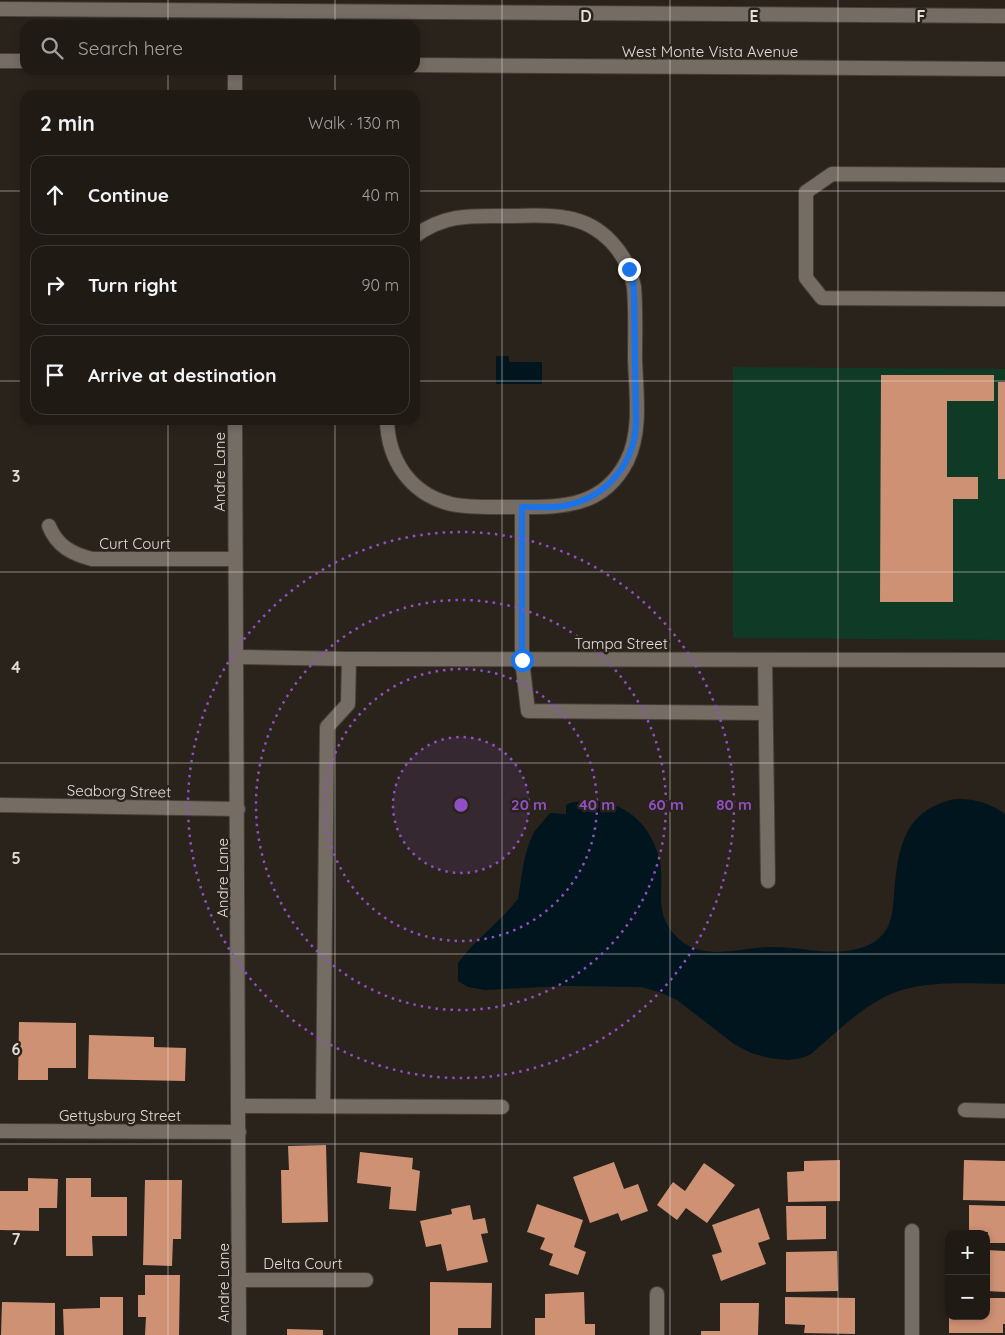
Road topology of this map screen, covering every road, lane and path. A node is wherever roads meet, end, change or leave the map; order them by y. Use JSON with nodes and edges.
{"nodes":[{"id":1,"x":235,"y":5,"type":"edge"},
{"id":2,"x":0,"y":9,"type":"edge"},
{"id":3,"x":1005,"y":16,"type":"edge"},
{"id":4,"x":0,"y":61,"type":"edge"},
{"id":5,"x":20,"y":62,"type":"edge"},
{"id":6,"x":420,"y":65,"type":"edge"},
{"id":7,"x":1005,"y":69,"type":"edge"},
{"id":8,"x":235,"y":75,"type":"edge"},
{"id":9,"x":235,"y":90,"type":"edge"},
{"id":10,"x":1005,"y":175,"type":"edge"},
{"id":11,"x":420,"y":232,"type":"edge"},
{"id":12,"x":1005,"y":299,"type":"edge"},
{"id":13,"x":235,"y":425,"type":"edge"},
{"id":14,"x":387,"y":425,"type":"edge"},
{"id":15,"x":522,"y":507,"type":"junction"},
{"id":16,"x":49,"y":526,"type":"dead end"},
{"id":17,"x":235,"y":559,"type":"junction"},
{"id":18,"x":237,"y":657,"type":"junction"},
{"id":19,"x":349,"y":659,"type":"junction"},
{"id":20,"x":522,"y":660,"type":"junction"},
{"id":21,"x":765,"y":660,"type":"junction"},
{"id":22,"x":1005,"y":660,"type":"edge"},
{"id":23,"x":765,"y":713,"type":"junction"},
{"id":24,"x":0,"y":805,"type":"edge"},
{"id":25,"x":238,"y":809,"type":"junction"},
{"id":26,"x":768,"y":881,"type":"dead end"},
{"id":27,"x":239,"y":1106,"type":"junction"},
{"id":28,"x":323,"y":1106,"type":"junction"},
{"id":29,"x":502,"y":1106,"type":"dead end"},
{"id":30,"x":965,"y":1110,"type":"dead end"},
{"id":31,"x":1005,"y":1111,"type":"edge"},
{"id":32,"x":0,"y":1131,"type":"edge"},
{"id":33,"x":239,"y":1132,"type":"junction"},
{"id":34,"x":912,"y":1231,"type":"dead end"},
{"id":35,"x":239,"y":1280,"type":"junction"},
{"id":36,"x":366,"y":1280,"type":"dead end"},
{"id":37,"x":657,"y":1294,"type":"dead end"},
{"id":38,"x":239,"y":1335,"type":"edge"},
{"id":39,"x":657,"y":1335,"type":"edge"},
{"id":40,"x":912,"y":1335,"type":"edge"}],
"edges":[{"from":1,"to":2,"type":"street"},
{"from":1,"to":3,"type":"street"},
{"from":4,"to":5,"type":"street"},
{"from":6,"to":7,"type":"street","name":"West Monte Vista Avenue"},
{"from":8,"to":9,"type":"street"},
{"from":10,"to":12,"type":"street"},
{"from":11,"to":15,"type":"street"},
{"from":13,"to":17,"type":"street","name":"Andre Lane"},
{"from":14,"to":15,"type":"street"},
{"from":15,"to":20,"type":"street"},
{"from":16,"to":17,"type":"street","name":"Curt Court"},
{"from":17,"to":18,"type":"street","name":"Andre Lane"},
{"from":18,"to":19,"type":"street","name":"Tampa Street"},
{"from":18,"to":25,"type":"street","name":"Andre Lane"},
{"from":19,"to":20,"type":"street","name":"Tampa Street"},
{"from":19,"to":28,"type":"street"},
{"from":20,"to":21,"type":"street","name":"Tampa Street"},
{"from":20,"to":23,"type":"street"},
{"from":21,"to":22,"type":"street","name":"Tampa Street"},
{"from":21,"to":23,"type":"street"},
{"from":23,"to":26,"type":"street"},
{"from":24,"to":25,"type":"street","name":"Seaborg Street"},
{"from":25,"to":27,"type":"street","name":"Andre Lane"},
{"from":27,"to":28,"type":"street"},
{"from":27,"to":33,"type":"street","name":"Andre Lane"},
{"from":28,"to":29,"type":"street"},
{"from":30,"to":31,"type":"street"},
{"from":32,"to":33,"type":"street","name":"Gettysburg Street"},
{"from":33,"to":35,"type":"street","name":"Andre Lane"},
{"from":34,"to":40,"type":"street"},
{"from":35,"to":36,"type":"street","name":"Delta Court"},
{"from":35,"to":38,"type":"street","name":"Andre Lane"},
{"from":37,"to":39,"type":"street"}]}
